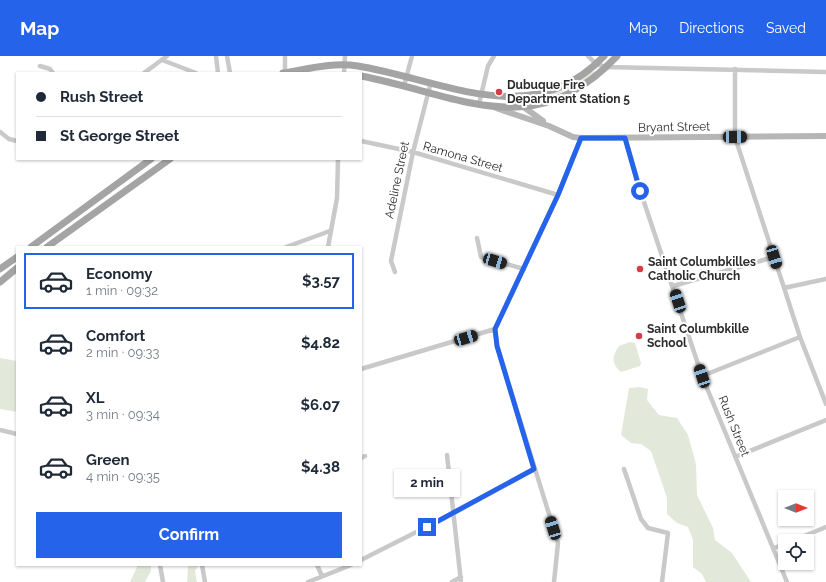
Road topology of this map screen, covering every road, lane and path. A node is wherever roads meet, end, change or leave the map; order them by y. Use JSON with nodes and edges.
{"nodes":[{"id":1,"x":167,"y":56,"type":"edge"},
{"id":2,"x":285,"y":56,"type":"edge"},
{"id":3,"x":345,"y":56,"type":"edge"},
{"id":4,"x":412,"y":56,"type":"edge"},
{"id":5,"x":494,"y":56,"type":"edge"},
{"id":6,"x":588,"y":56,"type":"edge"},
{"id":7,"x":604,"y":56,"type":"edge"},
{"id":8,"x":617,"y":56,"type":"edge"},
{"id":9,"x":227,"y":57,"type":"edge"},
{"id":10,"x":216,"y":58,"type":"edge"},
{"id":11,"x":162,"y":60,"type":"junction"},
{"id":12,"x":344,"y":64,"type":"junction"},
{"id":13,"x":596,"y":64,"type":"junction"},
{"id":14,"x":40,"y":66,"type":"dead end"},
{"id":15,"x":606,"y":67,"type":"junction"},
{"id":16,"x":735,"y":69,"type":"junction"},
{"id":17,"x":826,"y":70,"type":"edge"},
{"id":18,"x":52,"y":72,"type":"edge"},
{"id":19,"x":145,"y":72,"type":"edge"},
{"id":20,"x":193,"y":72,"type":"edge"},
{"id":21,"x":218,"y":72,"type":"edge"},
{"id":22,"x":230,"y":72,"type":"edge"},
{"id":23,"x":284,"y":72,"type":"edge"},
{"id":24,"x":289,"y":72,"type":"edge"},
{"id":25,"x":344,"y":72,"type":"edge"},
{"id":26,"x":362,"y":76,"type":"edge"},
{"id":27,"x":407,"y":76,"type":"junction"},
{"id":28,"x":431,"y":82,"type":"junction"},
{"id":29,"x":404,"y":86,"type":"junction"},
{"id":30,"x":428,"y":92,"type":"junction"},
{"id":31,"x":480,"y":95,"type":"junction"},
{"id":32,"x":505,"y":97,"type":"junction"},
{"id":33,"x":479,"y":104,"type":"junction"},
{"id":34,"x":541,"y":104,"type":"junction"},
{"id":35,"x":490,"y":106,"type":"junction"},
{"id":36,"x":523,"y":107,"type":"junction"},
{"id":37,"x":537,"y":118,"type":"junction"},
{"id":38,"x":549,"y":126,"type":"junction"},
{"id":39,"x":0,"y":132,"type":"edge"},
{"id":40,"x":826,"y":136,"type":"edge"},
{"id":41,"x":735,"y":137,"type":"junction"},
{"id":42,"x":581,"y":138,"type":"junction"},
{"id":43,"x":625,"y":138,"type":"junction"},
{"id":44,"x":16,"y":141,"type":"edge"},
{"id":45,"x":362,"y":141,"type":"edge"},
{"id":46,"x":413,"y":152,"type":"junction"},
{"id":47,"x":149,"y":160,"type":"edge"},
{"id":48,"x":169,"y":160,"type":"edge"},
{"id":49,"x":338,"y":160,"type":"edge"},
{"id":50,"x":558,"y":195,"type":"junction"},
{"id":51,"x":330,"y":231,"type":"junction"},
{"id":52,"x":477,"y":238,"type":"dead end"},
{"id":53,"x":41,"y":244,"type":"edge"},
{"id":54,"x":48,"y":246,"type":"edge"},
{"id":55,"x":289,"y":246,"type":"edge"},
{"id":56,"x":328,"y":246,"type":"edge"},
{"id":57,"x":774,"y":257,"type":"junction"},
{"id":58,"x":16,"y":258,"type":"edge"},
{"id":59,"x":0,"y":269,"type":"edge"},
{"id":60,"x":16,"y":269,"type":"edge"},
{"id":61,"x":524,"y":269,"type":"junction"},
{"id":62,"x":396,"y":272,"type":"dead end"},
{"id":63,"x":826,"y":279,"type":"edge"},
{"id":64,"x":0,"y":282,"type":"edge"},
{"id":65,"x":673,"y":286,"type":"junction"},
{"id":66,"x":784,"y":288,"type":"junction"},
{"id":67,"x":495,"y":329,"type":"junction"},
{"id":68,"x":800,"y":337,"type":"junction"},
{"id":69,"x":362,"y":369,"type":"edge"},
{"id":70,"x":702,"y":376,"type":"junction"},
{"id":71,"x":826,"y":404,"type":"edge"},
{"id":72,"x":826,"y":420,"type":"edge"},
{"id":73,"x":0,"y":430,"type":"edge"},
{"id":74,"x":16,"y":434,"type":"edge"},
{"id":75,"x":447,"y":455,"type":"dead end"},
{"id":76,"x":735,"y":457,"type":"junction"},
{"id":77,"x":534,"y":469,"type":"junction"},
{"id":78,"x":624,"y":469,"type":"dead end"},
{"id":79,"x":454,"y":513,"type":"junction"},
{"id":80,"x":826,"y":527,"type":"edge"},
{"id":81,"x":809,"y":534,"type":"edge"},
{"id":82,"x":778,"y":547,"type":"edge"},
{"id":83,"x":774,"y":548,"type":"junction"},
{"id":84,"x":362,"y":559,"type":"edge"},
{"id":85,"x":160,"y":566,"type":"edge"},
{"id":86,"x":202,"y":566,"type":"edge"},
{"id":87,"x":317,"y":566,"type":"edge"},
{"id":88,"x":348,"y":566,"type":"edge"},
{"id":89,"x":322,"y":576,"type":"junction"},
{"id":90,"x":461,"y":579,"type":"edge"},
{"id":91,"x":163,"y":582,"type":"edge"},
{"id":92,"x":204,"y":582,"type":"edge"},
{"id":93,"x":308,"y":582,"type":"edge"},
{"id":94,"x":452,"y":582,"type":"edge"},
{"id":95,"x":554,"y":582,"type":"edge"},
{"id":96,"x":662,"y":582,"type":"edge"},
{"id":97,"x":787,"y":582,"type":"edge"}],
"edges":[{"from":1,"to":11,"type":"street"},
{"from":2,"to":23,"type":"street"},
{"from":3,"to":12,"type":"street"},
{"from":4,"to":27,"type":"street"},
{"from":5,"to":31,"type":"street"},
{"from":6,"to":13,"type":"street"},
{"from":7,"to":13,"type":"main road"},
{"from":8,"to":15,"type":"main road"},
{"from":9,"to":10,"type":"street"},
{"from":9,"to":22,"type":"street"},
{"from":10,"to":21,"type":"street"},
{"from":11,"to":19,"type":"street"},
{"from":11,"to":20,"type":"street"},
{"from":12,"to":24,"type":"main road"},
{"from":12,"to":25,"type":"street"},
{"from":12,"to":27,"type":"main road"},
{"from":13,"to":15,"type":"street"},
{"from":13,"to":32,"type":"main road"},
{"from":14,"to":18,"type":"street"},
{"from":15,"to":16,"type":"street"},
{"from":15,"to":34,"type":"main road"},
{"from":16,"to":17,"type":"street"},
{"from":16,"to":41,"type":"street"},
{"from":26,"to":29,"type":"main road"},
{"from":27,"to":28,"type":"main road"},
{"from":27,"to":29,"type":"street"},
{"from":28,"to":30,"type":"street","name":"Adeline Street"},
{"from":28,"to":31,"type":"main road"},
{"from":29,"to":30,"type":"main road"},
{"from":30,"to":33,"type":"main road"},
{"from":30,"to":46,"type":"street","name":"Adeline Street"},
{"from":31,"to":32,"type":"main road"},
{"from":31,"to":33,"type":"street"},
{"from":32,"to":36,"type":"main road"},
{"from":33,"to":35,"type":"main road"},
{"from":34,"to":36,"type":"main road"},
{"from":34,"to":37,"type":"main road"},
{"from":35,"to":36,"type":"main road"},
{"from":35,"to":38,"type":"main road"},
{"from":36,"to":37,"type":"main road"},
{"from":37,"to":38,"type":"main road"},
{"from":38,"to":42,"type":"main road","name":"Bryant Street"},
{"from":39,"to":44,"type":"street"},
{"from":40,"to":41,"type":"main road","name":"Bryant Street"},
{"from":41,"to":43,"type":"main road","name":"Bryant Street"},
{"from":41,"to":57,"type":"street"},
{"from":42,"to":43,"type":"main road","name":"Bryant Street"},
{"from":42,"to":50,"type":"street"},
{"from":43,"to":65,"type":"street","name":"Rush Street"},
{"from":45,"to":46,"type":"street","name":"Ramona Street"},
{"from":46,"to":50,"type":"street","name":"Ramona Street"},
{"from":46,"to":62,"type":"street","name":"Adeline Street"},
{"from":47,"to":53,"type":"main road"},
{"from":48,"to":54,"type":"main road"},
{"from":49,"to":51,"type":"street"},
{"from":50,"to":61,"type":"street"},
{"from":51,"to":55,"type":"street"},
{"from":51,"to":56,"type":"street"},
{"from":52,"to":61,"type":"street"},
{"from":57,"to":65,"type":"street"},
{"from":57,"to":66,"type":"street"},
{"from":58,"to":59,"type":"main road"},
{"from":60,"to":64,"type":"main road"},
{"from":61,"to":67,"type":"street"},
{"from":63,"to":66,"type":"street"},
{"from":65,"to":70,"type":"street","name":"Rush Street"},
{"from":66,"to":68,"type":"street"},
{"from":67,"to":69,"type":"street"},
{"from":67,"to":77,"type":"street"},
{"from":68,"to":70,"type":"street"},
{"from":68,"to":71,"type":"street"},
{"from":70,"to":76,"type":"street","name":"Rush Street"},
{"from":72,"to":76,"type":"street"},
{"from":73,"to":74,"type":"street"},
{"from":75,"to":79,"type":"street"},
{"from":76,"to":83,"type":"street","name":"Rush Street"},
{"from":77,"to":79,"type":"street"},
{"from":77,"to":95,"type":"street"},
{"from":78,"to":96,"type":"street"},
{"from":79,"to":84,"type":"street"},
{"from":79,"to":90,"type":"street"},
{"from":80,"to":81,"type":"street"},
{"from":82,"to":83,"type":"street"},
{"from":83,"to":97,"type":"street","name":"Rush Street"},
{"from":85,"to":91,"type":"street"},
{"from":86,"to":92,"type":"street"},
{"from":87,"to":89,"type":"street"},
{"from":88,"to":89,"type":"street"},
{"from":89,"to":93,"type":"street"},
{"from":90,"to":94,"type":"street"}]}
